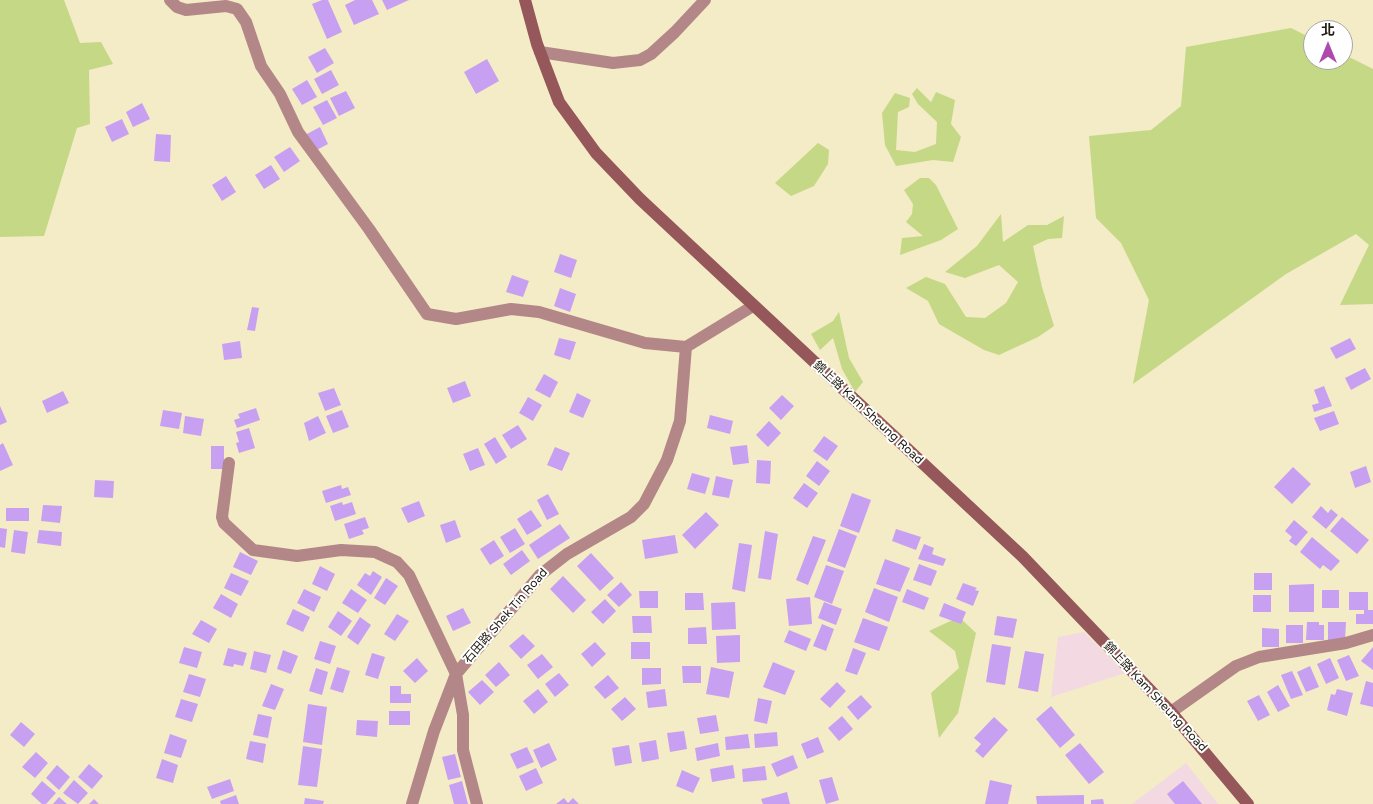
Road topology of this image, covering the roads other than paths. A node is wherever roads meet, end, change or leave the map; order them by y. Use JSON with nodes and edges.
{"nodes":[{"id":1,"x":170,"y":0,"type":"edge"},
{"id":2,"x":525,"y":0,"type":"edge"},
{"id":3,"x":705,"y":0,"type":"edge"},
{"id":4,"x":540,"y":52,"type":"junction"},
{"id":5,"x":753,"y":306,"type":"junction"},
{"id":6,"x":686,"y":347,"type":"junction"},
{"id":7,"x":229,"y":463,"type":"dead end"},
{"id":8,"x":1373,"y":635,"type":"edge"},
{"id":9,"x":456,"y":674,"type":"junction"},
{"id":10,"x":1171,"y":712,"type":"junction"},
{"id":11,"x":412,"y":804,"type":"edge"},
{"id":12,"x":477,"y":804,"type":"edge"},
{"id":13,"x":1248,"y":804,"type":"edge"}],
"edges":[{"from":1,"to":6,"type":"street"},
{"from":2,"to":4,"type":"main road","name":"錦上路 Kam Sheung Road"},
{"from":3,"to":4,"type":"street"},
{"from":4,"to":5,"type":"main road","name":"錦上路 Kam Sheung Road"},
{"from":5,"to":6,"type":"street"},
{"from":5,"to":10,"type":"main road","name":"錦上路 Kam Sheung Road"},
{"from":6,"to":9,"type":"street","name":"石田路 Shek Tin Road"},
{"from":7,"to":9,"type":"street"},
{"from":8,"to":10,"type":"street"},
{"from":9,"to":11,"type":"street","name":"石田路 Shek Tin Road"},
{"from":9,"to":12,"type":"street"},
{"from":10,"to":13,"type":"main road","name":"錦上路 Kam Sheung Road"}]}
